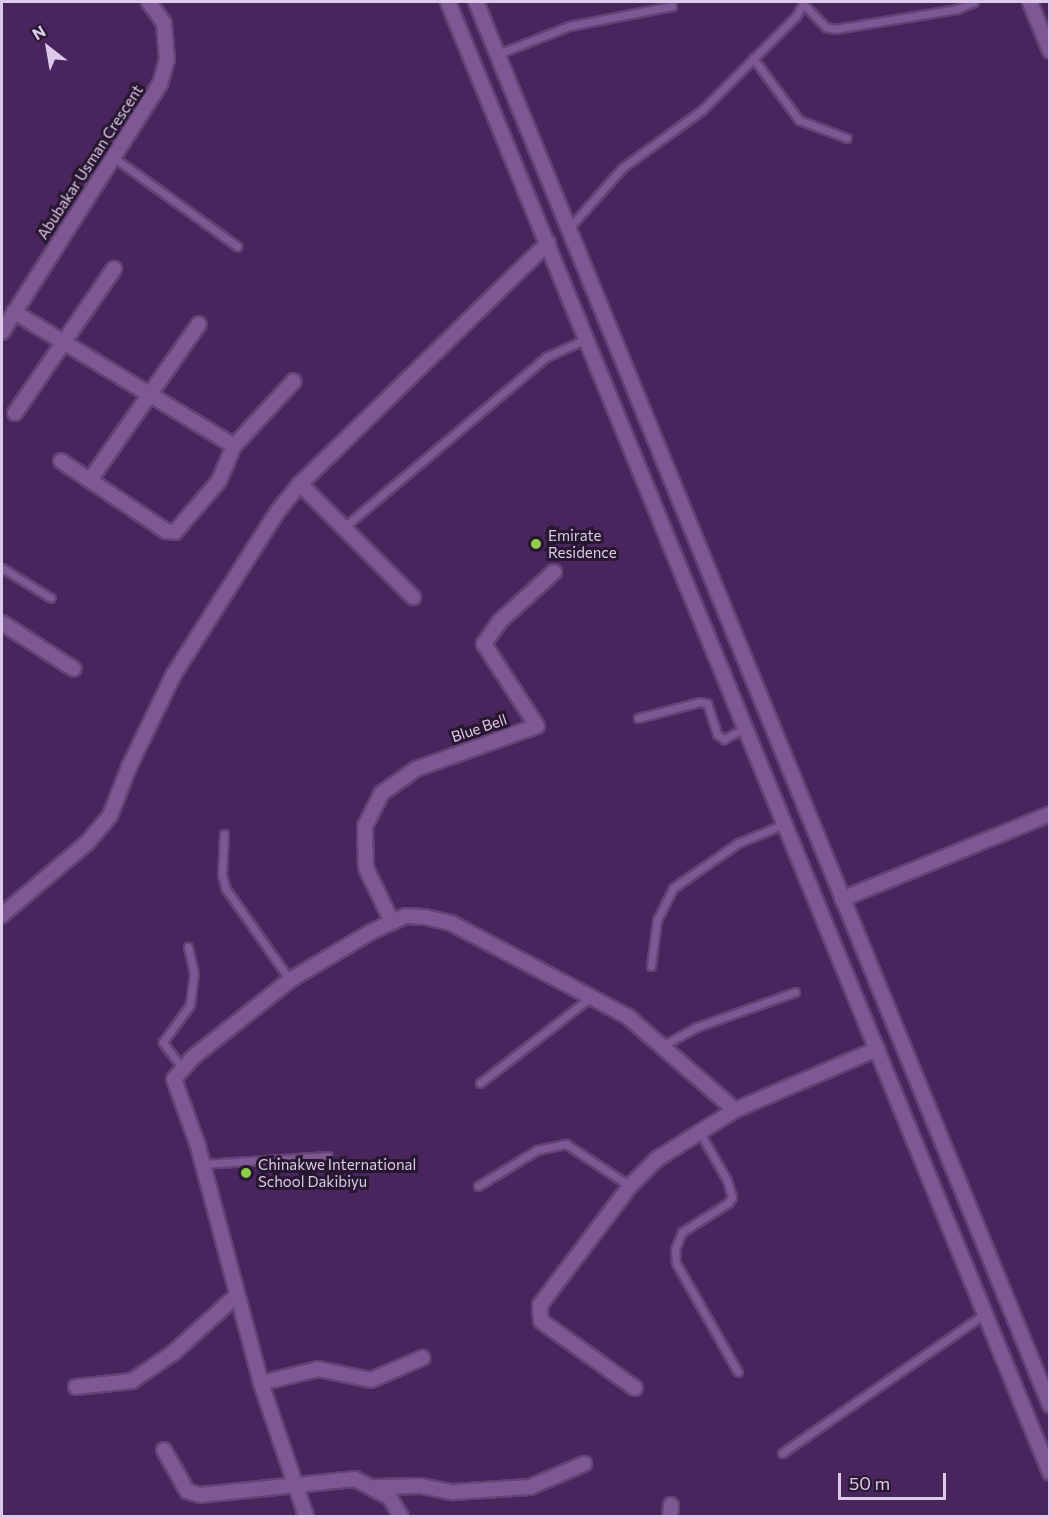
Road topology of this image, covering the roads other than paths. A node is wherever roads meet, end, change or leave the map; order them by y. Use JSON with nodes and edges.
{"nodes":[{"id":1,"x":149,"y":2,"type":"edge"},
{"id":2,"x":448,"y":2,"type":"edge"},
{"id":3,"x":476,"y":2,"type":"edge"},
{"id":4,"x":974,"y":2,"type":"edge"},
{"id":5,"x":1030,"y":2,"type":"edge"},
{"id":6,"x":804,"y":3,"type":"edge"},
{"id":7,"x":672,"y":6,"type":"dead end"},
{"id":8,"x":1050,"y":51,"type":"edge"},
{"id":9,"x":498,"y":54,"type":"junction"},
{"id":10,"x":753,"y":58,"type":"junction"},
{"id":11,"x":847,"y":138,"type":"dead end"},
{"id":12,"x":113,"y":157,"type":"junction"},
{"id":13,"x":567,"y":230,"type":"junction"},
{"id":14,"x":548,"y":243,"type":"junction"},
{"id":15,"x":237,"y":246,"type":"dead end"},
{"id":16,"x":114,"y":269,"type":"dead end"},
{"id":17,"x":14,"y":312,"type":"junction"},
{"id":18,"x":199,"y":324,"type":"dead end"},
{"id":19,"x":2,"y":332,"type":"edge"},
{"id":20,"x":584,"y":340,"type":"junction"},
{"id":21,"x":63,"y":341,"type":"junction"},
{"id":22,"x":294,"y":381,"type":"dead end"},
{"id":23,"x":148,"y":393,"type":"junction"},
{"id":24,"x":15,"y":413,"type":"dead end"},
{"id":25,"x":234,"y":446,"type":"junction"},
{"id":26,"x":61,"y":461,"type":"dead end"},
{"id":27,"x":90,"y":480,"type":"junction"},
{"id":28,"x":300,"y":484,"type":"junction"},
{"id":29,"x":343,"y":528,"type":"junction"},
{"id":30,"x":2,"y":568,"type":"edge"},
{"id":31,"x":554,"y":572,"type":"dead end"},
{"id":32,"x":413,"y":597,"type":"dead end"},
{"id":33,"x":51,"y":598,"type":"dead end"},
{"id":34,"x":2,"y":623,"type":"edge"},
{"id":35,"x":74,"y":669,"type":"dead end"},
{"id":36,"x":638,"y":718,"type":"dead end"},
{"id":37,"x":745,"y":728,"type":"junction"},
{"id":38,"x":1050,"y":814,"type":"edge"},
{"id":39,"x":784,"y":824,"type":"junction"},
{"id":40,"x":224,"y":834,"type":"dead end"},
{"id":41,"x":842,"y":899,"type":"junction"},
{"id":42,"x":2,"y":915,"type":"edge"},
{"id":43,"x":392,"y":922,"type":"junction"},
{"id":44,"x":188,"y":947,"type":"dead end"},
{"id":45,"x":651,"y":966,"type":"dead end"},
{"id":46,"x":290,"y":980,"type":"junction"},
{"id":47,"x":795,"y":992,"type":"dead end"},
{"id":48,"x":591,"y":997,"type":"junction"},
{"id":49,"x":885,"y":1008,"type":"junction"},
{"id":50,"x":862,"y":1018,"type":"junction"},
{"id":51,"x":663,"y":1045,"type":"junction"},
{"id":52,"x":877,"y":1049,"type":"junction"},
{"id":53,"x":183,"y":1069,"type":"junction"},
{"id":54,"x":480,"y":1083,"type":"dead end"},
{"id":55,"x":735,"y":1110,"type":"junction"},
{"id":56,"x":699,"y":1131,"type":"junction"},
{"id":57,"x":328,"y":1156,"type":"dead end"},
{"id":58,"x":203,"y":1164,"type":"junction"},
{"id":59,"x":478,"y":1186,"type":"dead end"},
{"id":60,"x":630,"y":1186,"type":"junction"},
{"id":61,"x":237,"y":1296,"type":"junction"},
{"id":62,"x":986,"y":1313,"type":"junction"},
{"id":63,"x":422,"y":1358,"type":"dead end"},
{"id":64,"x":738,"y":1372,"type":"dead end"},
{"id":65,"x":261,"y":1383,"type":"junction"},
{"id":66,"x":76,"y":1387,"type":"dead end"},
{"id":67,"x":635,"y":1388,"type":"dead end"},
{"id":68,"x":1050,"y":1405,"type":"edge"},
{"id":69,"x":164,"y":1450,"type":"dead end"},
{"id":70,"x":782,"y":1453,"type":"dead end"},
{"id":71,"x":584,"y":1464,"type":"dead end"},
{"id":72,"x":1050,"y":1473,"type":"edge"},
{"id":73,"x":296,"y":1485,"type":"junction"},
{"id":74,"x":376,"y":1487,"type":"junction"},
{"id":75,"x":306,"y":1516,"type":"edge"},
{"id":76,"x":401,"y":1516,"type":"edge"}],
"edges":[{"from":1,"to":12,"type":"street","name":"Abubakar Usman Crescent"},
{"from":2,"to":14,"type":"street"},
{"from":3,"to":9,"type":"street"},
{"from":4,"to":6,"type":"lane"},
{"from":5,"to":8,"type":"street"},
{"from":6,"to":10,"type":"lane"},
{"from":7,"to":9,"type":"lane"},
{"from":9,"to":13,"type":"street"},
{"from":10,"to":11,"type":"lane"},
{"from":10,"to":13,"type":"lane"},
{"from":12,"to":15,"type":"lane"},
{"from":12,"to":17,"type":"street","name":"Abubakar Usman Crescent"},
{"from":13,"to":41,"type":"street"},
{"from":14,"to":20,"type":"street"},
{"from":14,"to":28,"type":"street"},
{"from":16,"to":21,"type":"street"},
{"from":17,"to":19,"type":"street","name":"Abubakar Usman Crescent"},
{"from":17,"to":21,"type":"street"},
{"from":18,"to":23,"type":"street"},
{"from":20,"to":29,"type":"lane"},
{"from":20,"to":37,"type":"street"},
{"from":21,"to":23,"type":"street"},
{"from":21,"to":24,"type":"street"},
{"from":22,"to":25,"type":"street"},
{"from":23,"to":25,"type":"street"},
{"from":23,"to":27,"type":"street"},
{"from":25,"to":27,"type":"street"},
{"from":26,"to":27,"type":"street"},
{"from":28,"to":29,"type":"street"},
{"from":28,"to":42,"type":"street"},
{"from":29,"to":32,"type":"street"},
{"from":30,"to":33,"type":"lane"},
{"from":31,"to":43,"type":"street","name":"Blue Bell"},
{"from":34,"to":35,"type":"street"},
{"from":36,"to":37,"type":"lane"},
{"from":37,"to":39,"type":"street"},
{"from":38,"to":41,"type":"street"},
{"from":39,"to":45,"type":"lane"},
{"from":39,"to":50,"type":"street"},
{"from":40,"to":46,"type":"lane"},
{"from":41,"to":49,"type":"street"},
{"from":43,"to":46,"type":"street"},
{"from":43,"to":48,"type":"street"},
{"from":44,"to":53,"type":"lane"},
{"from":46,"to":53,"type":"street"},
{"from":47,"to":51,"type":"lane"},
{"from":48,"to":51,"type":"street"},
{"from":48,"to":54,"type":"lane"},
{"from":49,"to":50,"type":"street"},
{"from":49,"to":68,"type":"street"},
{"from":50,"to":52,"type":"street"},
{"from":51,"to":55,"type":"street"},
{"from":52,"to":55,"type":"street"},
{"from":52,"to":62,"type":"street"},
{"from":53,"to":58,"type":"street"},
{"from":55,"to":56,"type":"street"},
{"from":56,"to":60,"type":"street"},
{"from":56,"to":64,"type":"lane"},
{"from":57,"to":58,"type":"lane"},
{"from":58,"to":61,"type":"street"},
{"from":59,"to":60,"type":"lane"},
{"from":60,"to":67,"type":"street"},
{"from":61,"to":65,"type":"street"},
{"from":61,"to":66,"type":"street"},
{"from":62,"to":70,"type":"lane"},
{"from":62,"to":72,"type":"street"},
{"from":63,"to":65,"type":"street"},
{"from":65,"to":73,"type":"street"},
{"from":69,"to":73,"type":"street"},
{"from":71,"to":74,"type":"street"},
{"from":73,"to":74,"type":"street"},
{"from":73,"to":75,"type":"street"},
{"from":74,"to":76,"type":"street"}]}
